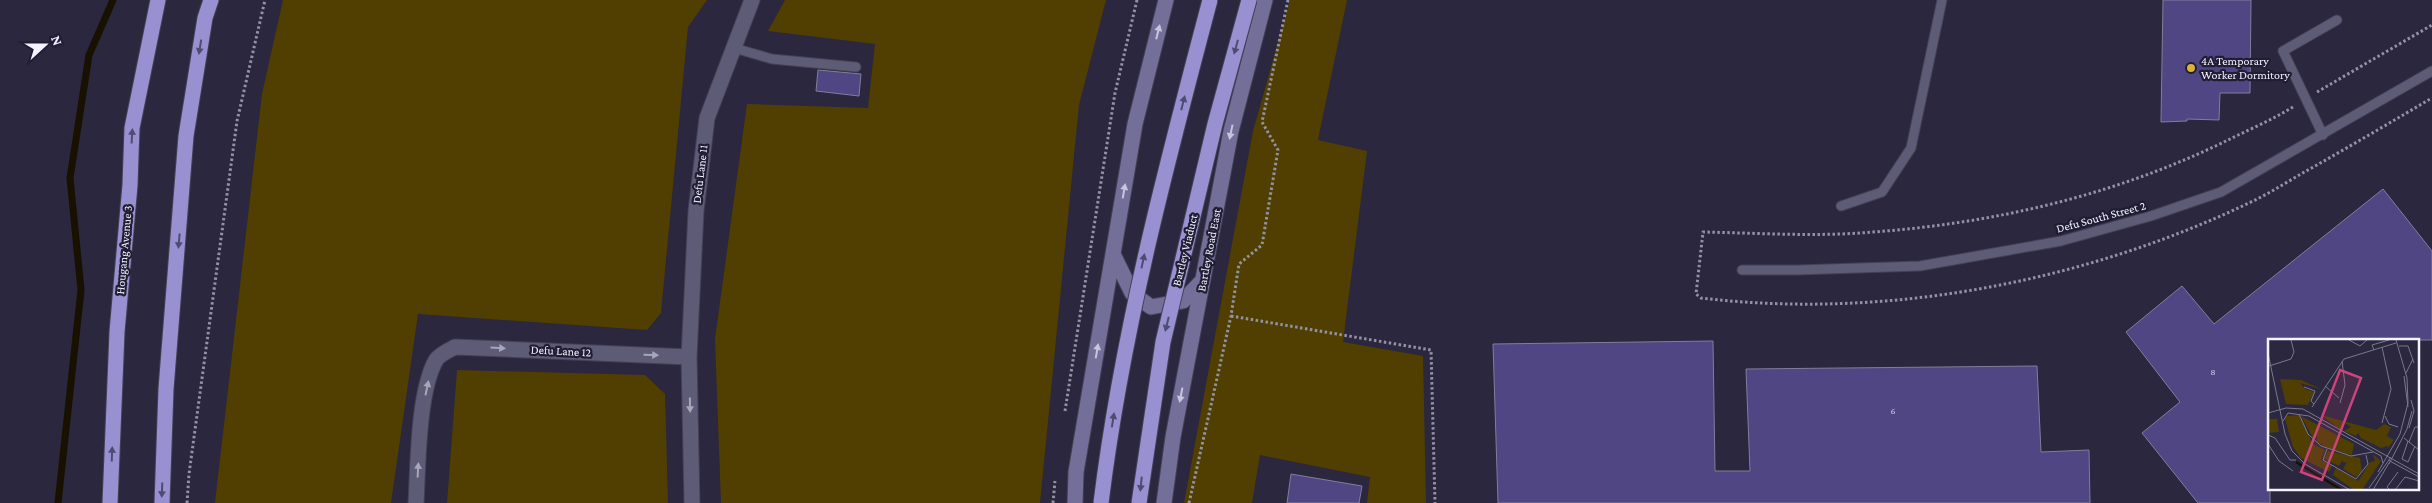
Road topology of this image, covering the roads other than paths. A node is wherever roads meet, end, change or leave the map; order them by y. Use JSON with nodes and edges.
{"nodes":[{"id":1,"x":158,"y":0,"type":"edge"},
{"id":2,"x":211,"y":0,"type":"edge"},
{"id":3,"x":752,"y":0,"type":"edge"},
{"id":4,"x":1166,"y":0,"type":"edge"},
{"id":5,"x":1210,"y":0,"type":"edge"},
{"id":6,"x":1249,"y":0,"type":"edge"},
{"id":7,"x":1265,"y":0,"type":"edge"},
{"id":8,"x":1942,"y":0,"type":"edge"},
{"id":9,"x":2336,"y":20,"type":"dead end"},
{"id":10,"x":734,"y":48,"type":"junction"},
{"id":11,"x":856,"y":67,"type":"dead end"},
{"id":12,"x":2432,"y":71,"type":"edge"},
{"id":13,"x":2323,"y":135,"type":"junction"},
{"id":14,"x":1841,"y":206,"type":"dead end"},
{"id":15,"x":1113,"y":254,"type":"junction"},
{"id":16,"x":1742,"y":270,"type":"dead end"},
{"id":17,"x":1203,"y":280,"type":"junction"},
{"id":18,"x":689,"y":357,"type":"junction"},
{"id":19,"x":110,"y":503,"type":"edge"},
{"id":20,"x":162,"y":503,"type":"edge"},
{"id":21,"x":416,"y":503,"type":"edge"},
{"id":22,"x":692,"y":503,"type":"edge"},
{"id":23,"x":1075,"y":503,"type":"edge"},
{"id":24,"x":1101,"y":503,"type":"edge"},
{"id":25,"x":1139,"y":503,"type":"edge"},
{"id":26,"x":1164,"y":503,"type":"edge"}],
"edges":[{"from":19,"to":1,"type":"highway","name":"Hougang Avenue 3","one_way":true},
{"from":2,"to":20,"type":"highway","one_way":true},
{"from":3,"to":10,"type":"street","name":"Defu Lane 11"},
{"from":15,"to":4,"type":"main road","one_way":true},
{"from":24,"to":5,"type":"highway","one_way":true,"bridge":true},
{"from":6,"to":25,"type":"highway","name":"Bartley Viaduct","one_way":true,"bridge":true},
{"from":7,"to":17,"type":"main road","name":"Bartley Road East","one_way":true},
{"from":8,"to":14,"type":"lane"},
{"from":9,"to":13,"type":"lane"},
{"from":10,"to":11,"type":"lane"},
{"from":10,"to":18,"type":"street","name":"Defu Lane 11"},
{"from":12,"to":13,"type":"lane","name":"Defu South Street 2"},
{"from":13,"to":16,"type":"lane","name":"Defu South Street 2"},
{"from":15,"to":17,"type":"main road"},
{"from":23,"to":15,"type":"main road","one_way":true},
{"from":17,"to":26,"type":"main road","name":"Bartley Road East","one_way":true},
{"from":21,"to":18,"type":"street","name":"Defu Lane 12","one_way":true},
{"from":18,"to":22,"type":"street","one_way":true}]}
